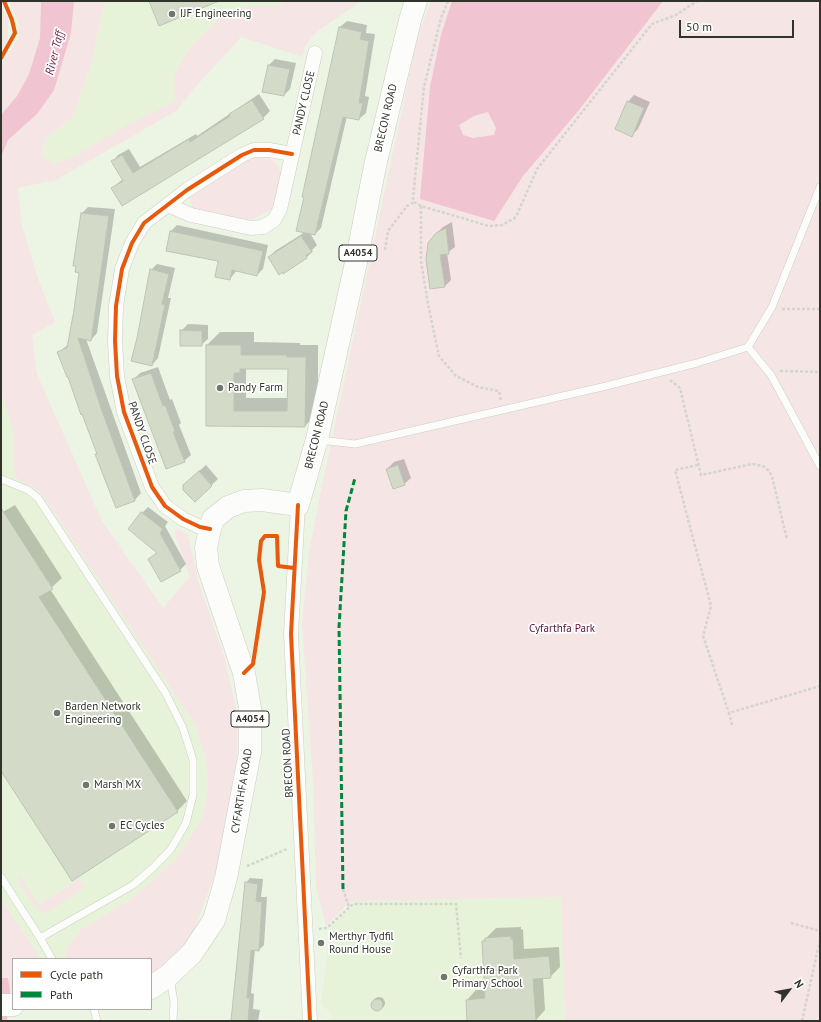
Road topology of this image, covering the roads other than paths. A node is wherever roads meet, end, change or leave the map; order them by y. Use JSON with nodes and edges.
{"nodes":[{"id":1,"x":416,"y":1,"type":"edge"},
{"id":2,"x":316,"y":53,"type":"dead end"},
{"id":3,"x":292,"y":154,"type":"junction"},
{"id":4,"x":820,"y":187,"type":"edge"},
{"id":5,"x":168,"y":205,"type":"junction"},
{"id":6,"x":748,"y":347,"type":"junction"},
{"id":7,"x":317,"y":439,"type":"junction"},
{"id":8,"x":820,"y":466,"type":"edge"},
{"id":9,"x":1,"y":479,"type":"edge"},
{"id":10,"x":298,"y":505,"type":"junction"},
{"id":11,"x":210,"y":529,"type":"junction"},
{"id":12,"x":1,"y":877,"type":"edge"},
{"id":13,"x":40,"y":938,"type":"junction"},
{"id":14,"x":51,"y":958,"type":"edge"},
{"id":15,"x":170,"y":976,"type":"junction"},
{"id":16,"x":152,"y":987,"type":"edge"},
{"id":17,"x":94,"y":1010,"type":"edge"},
{"id":18,"x":97,"y":1021,"type":"edge"},
{"id":19,"x":173,"y":1021,"type":"edge"},
{"id":20,"x":310,"y":1021,"type":"edge"}],
"edges":[{"from":1,"to":7,"type":"main road","name":"BRECON ROAD","number":"A4054"},
{"from":2,"to":3,"type":"street","name":"PANDY CLOSE"},
{"from":3,"to":5,"type":"street","name":"PANDY CLOSE"},
{"from":3,"to":5,"type":"street","name":"PANDY CLOSE"},
{"from":4,"to":6,"type":"lane"},
{"from":5,"to":11,"type":"street","name":"PANDY CLOSE"},
{"from":6,"to":7,"type":"lane"},
{"from":6,"to":8,"type":"lane"},
{"from":7,"to":10,"type":"main road","name":"BRECON ROAD","number":"A4054"},
{"from":9,"to":13,"type":"lane"},
{"from":10,"to":11,"type":"main road","name":"CYFARTHFA ROAD","number":"A4054"},
{"from":10,"to":20,"type":"street","name":"BRECON ROAD"},
{"from":11,"to":15,"type":"main road","name":"CYFARTHFA ROAD","number":"A4054"},
{"from":12,"to":13,"type":"lane"},
{"from":13,"to":14,"type":"lane"},
{"from":15,"to":16,"type":"main road","name":"CYFARTHFA ROAD","number":"A4054"},
{"from":15,"to":19,"type":"lane"},
{"from":17,"to":18,"type":"lane"}]}
